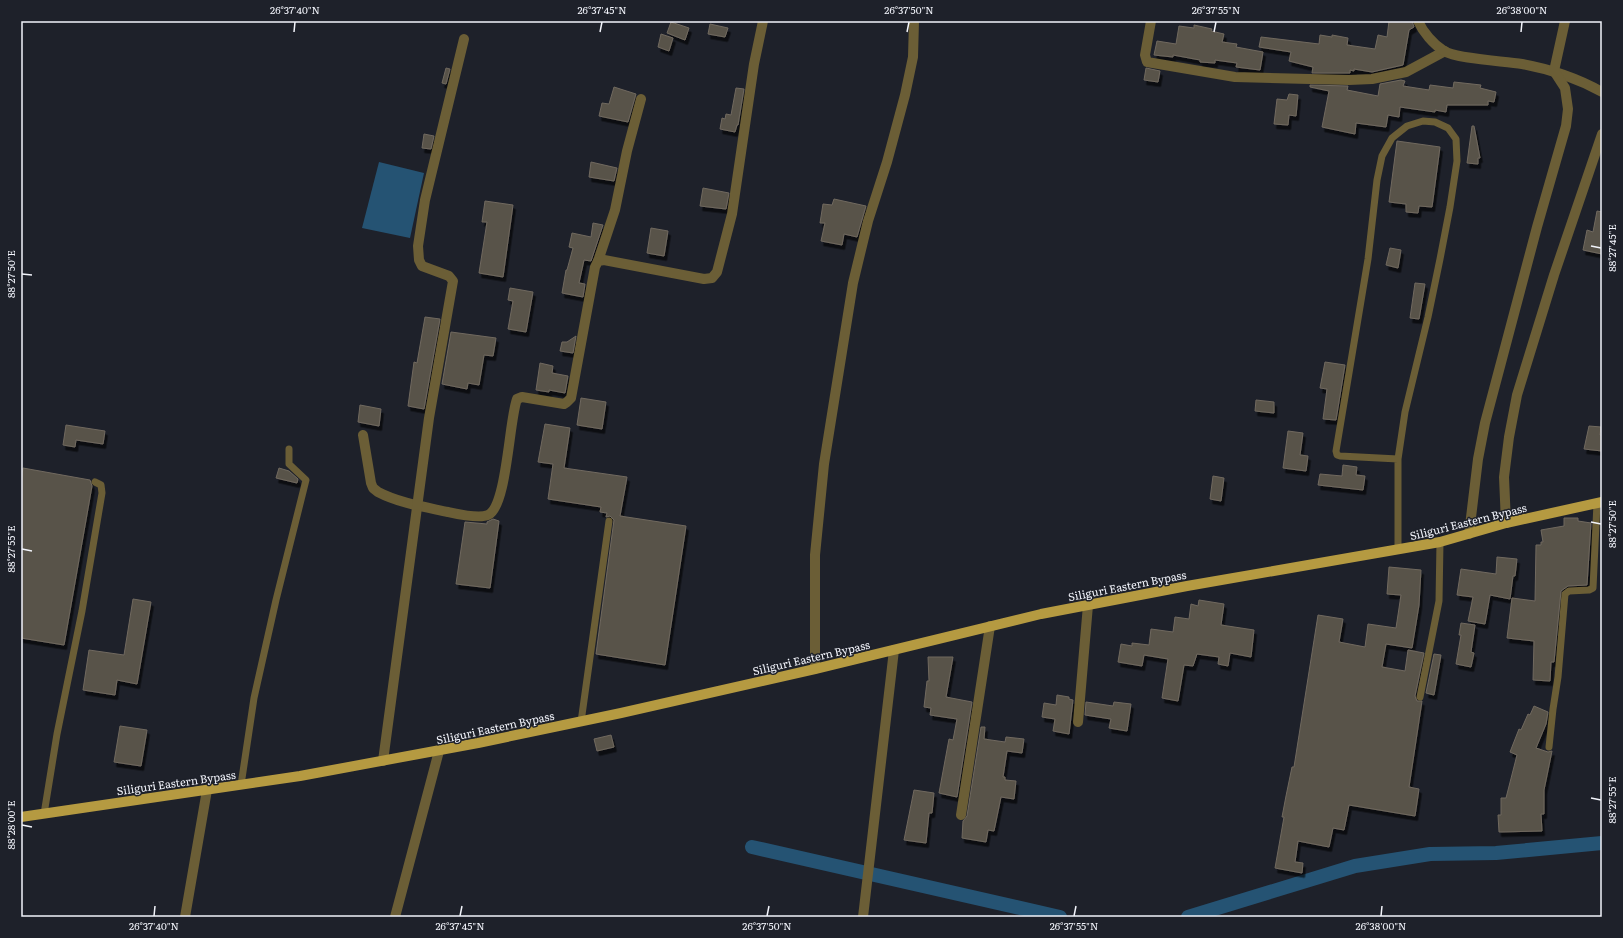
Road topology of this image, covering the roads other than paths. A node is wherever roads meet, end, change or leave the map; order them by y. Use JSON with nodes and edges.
{"nodes":[{"id":1,"x":763,"y":21,"type":"edge"},
{"id":2,"x":914,"y":21,"type":"edge"},
{"id":3,"x":1151,"y":21,"type":"edge"},
{"id":4,"x":1418,"y":21,"type":"edge"},
{"id":5,"x":1565,"y":21,"type":"edge"},
{"id":6,"x":464,"y":39,"type":"dead end"},
{"id":7,"x":1445,"y":51,"type":"junction"},
{"id":8,"x":1554,"y":71,"type":"junction"},
{"id":9,"x":1602,"y":92,"type":"edge"},
{"id":10,"x":641,"y":99,"type":"dead end"},
{"id":11,"x":1602,"y":134,"type":"edge"},
{"id":12,"x":598,"y":261,"type":"junction"},
{"id":13,"x":363,"y":435,"type":"dead end"},
{"id":14,"x":289,"y":449,"type":"dead end"},
{"id":15,"x":1398,"y":459,"type":"junction"},
{"id":16,"x":94,"y":482,"type":"dead end"},
{"id":17,"x":1599,"y":503,"type":"edge"},
{"id":18,"x":418,"y":506,"type":"junction"},
{"id":19,"x":609,"y":521,"type":"dead end"},
{"id":20,"x":1506,"y":523,"type":"junction"},
{"id":21,"x":1469,"y":534,"type":"junction"},
{"id":22,"x":1440,"y":542,"type":"junction"},
{"id":23,"x":1398,"y":550,"type":"junction"},
{"id":24,"x":1088,"y":605,"type":"junction"},
{"id":25,"x":990,"y":626,"type":"junction"},
{"id":26,"x":894,"y":650,"type":"junction"},
{"id":27,"x":815,"y":669,"type":"junction"},
{"id":28,"x":1420,"y":697,"type":"dead end"},
{"id":29,"x":581,"y":722,"type":"junction"},
{"id":30,"x":1078,"y":722,"type":"dead end"},
{"id":31,"x":1549,"y":747,"type":"dead end"},
{"id":32,"x":439,"y":751,"type":"junction"},
{"id":33,"x":383,"y":761,"type":"junction"},
{"id":34,"x":240,"y":785,"type":"junction"},
{"id":35,"x":207,"y":790,"type":"junction"},
{"id":36,"x":44,"y":814,"type":"junction"},
{"id":37,"x":961,"y":815,"type":"dead end"},
{"id":38,"x":21,"y":817,"type":"edge"},
{"id":39,"x":184,"y":917,"type":"edge"},
{"id":40,"x":395,"y":917,"type":"edge"},
{"id":41,"x":863,"y":917,"type":"edge"}],
"edges":[{"from":1,"to":12,"type":"street"},
{"from":2,"to":27,"type":"street"},
{"from":3,"to":7,"type":"street"},
{"from":4,"to":7,"type":"street"},
{"from":5,"to":8,"type":"street"},
{"from":6,"to":18,"type":"street"},
{"from":7,"to":8,"type":"street"},
{"from":8,"to":9,"type":"street"},
{"from":8,"to":21,"type":"street"},
{"from":10,"to":12,"type":"street"},
{"from":11,"to":20,"type":"street"},
{"from":12,"to":18,"type":"street"},
{"from":13,"to":18,"type":"street"},
{"from":14,"to":34,"type":"lane"},
{"from":15,"to":15,"type":"lane"},
{"from":15,"to":23,"type":"lane"},
{"from":16,"to":36,"type":"lane"},
{"from":17,"to":20,"type":"main road","name":"Siliguri Eastern Bypass"},
{"from":17,"to":31,"type":"lane"},
{"from":18,"to":33,"type":"street"},
{"from":19,"to":29,"type":"lane"},
{"from":20,"to":21,"type":"main road","name":"Siliguri Eastern Bypass"},
{"from":21,"to":22,"type":"main road","name":"Siliguri Eastern Bypass"},
{"from":22,"to":23,"type":"main road","name":"Siliguri Eastern Bypass"},
{"from":22,"to":28,"type":"lane"},
{"from":23,"to":24,"type":"main road","name":"Siliguri Eastern Bypass"},
{"from":24,"to":25,"type":"main road","name":"Siliguri Eastern Bypass"},
{"from":24,"to":30,"type":"street"},
{"from":25,"to":26,"type":"main road","name":"Siliguri Eastern Bypass"},
{"from":25,"to":37,"type":"street"},
{"from":26,"to":27,"type":"main road","name":"Siliguri Eastern Bypass"},
{"from":26,"to":41,"type":"street"},
{"from":27,"to":29,"type":"main road","name":"Siliguri Eastern Bypass"},
{"from":29,"to":32,"type":"main road","name":"Siliguri Eastern Bypass"},
{"from":32,"to":33,"type":"main road","name":"Siliguri Eastern Bypass"},
{"from":32,"to":40,"type":"street"},
{"from":33,"to":34,"type":"main road","name":"Siliguri Eastern Bypass"},
{"from":34,"to":35,"type":"main road","name":"Siliguri Eastern Bypass"},
{"from":35,"to":36,"type":"main road","name":"Siliguri Eastern Bypass"},
{"from":35,"to":39,"type":"street"},
{"from":36,"to":38,"type":"main road","name":"Siliguri Eastern Bypass"}]}
